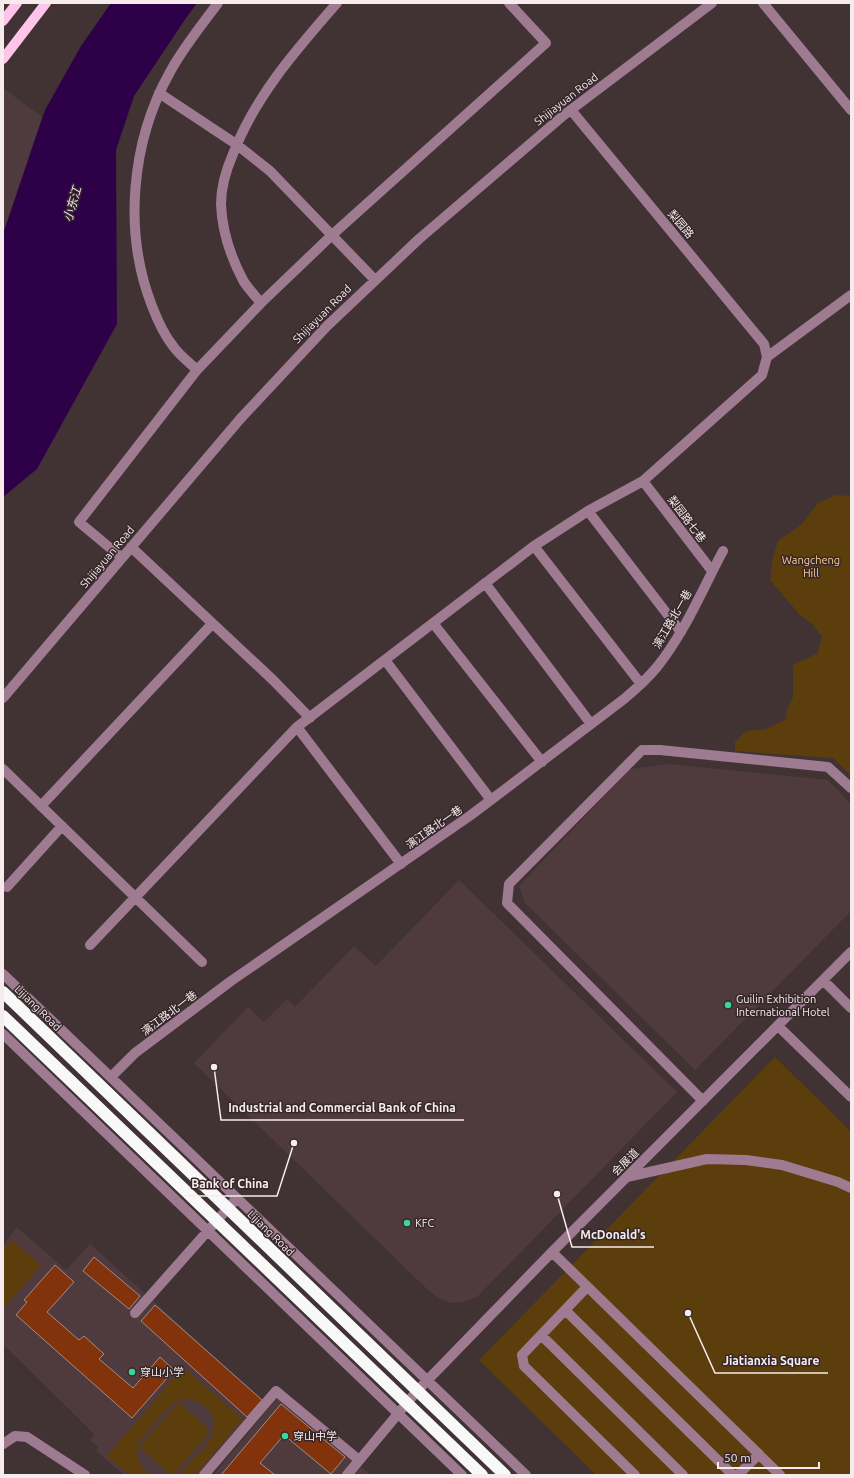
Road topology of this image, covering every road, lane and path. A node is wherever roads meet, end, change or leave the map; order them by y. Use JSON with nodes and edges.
{"nodes":[{"id":1,"x":17,"y":3,"type":"edge"},
{"id":2,"x":46,"y":3,"type":"edge"},
{"id":3,"x":218,"y":3,"type":"edge"},
{"id":4,"x":337,"y":3,"type":"edge"},
{"id":5,"x":509,"y":3,"type":"edge"},
{"id":6,"x":712,"y":3,"type":"edge"},
{"id":7,"x":763,"y":3,"type":"edge"},
{"id":8,"x":3,"y":21,"type":"edge"},
{"id":9,"x":3,"y":59,"type":"edge"},
{"id":10,"x":160,"y":93,"type":"junction"},
{"id":11,"x":571,"y":110,"type":"junction"},
{"id":12,"x":851,"y":110,"type":"edge"},
{"id":13,"x":236,"y":144,"type":"junction"},
{"id":14,"x":332,"y":235,"type":"junction"},
{"id":15,"x":375,"y":280,"type":"junction"},
{"id":16,"x":851,"y":295,"type":"edge"},
{"id":17,"x":261,"y":303,"type":"junction"},
{"id":18,"x":767,"y":357,"type":"junction"},
{"id":19,"x":197,"y":370,"type":"junction"},
{"id":20,"x":643,"y":481,"type":"junction"},
{"id":21,"x":588,"y":511,"type":"junction"},
{"id":22,"x":534,"y":546,"type":"junction"},
{"id":23,"x":131,"y":548,"type":"junction"},
{"id":24,"x":723,"y":551,"type":"dead end"},
{"id":25,"x":122,"y":558,"type":"junction"},
{"id":26,"x":712,"y":571,"type":"junction"},
{"id":27,"x":485,"y":583,"type":"junction"},
{"id":28,"x":434,"y":622,"type":"junction"},
{"id":29,"x":212,"y":624,"type":"junction"},
{"id":30,"x":680,"y":632,"type":"junction"},
{"id":31,"x":384,"y":660,"type":"junction"},
{"id":32,"x":641,"y":684,"type":"junction"},
{"id":33,"x":3,"y":698,"type":"edge"},
{"id":34,"x":310,"y":718,"type":"junction"},
{"id":35,"x":591,"y":724,"type":"junction"},
{"id":36,"x":297,"y":727,"type":"junction"},
{"id":37,"x":542,"y":762,"type":"junction"},
{"id":38,"x":3,"y":769,"type":"edge"},
{"id":39,"x":851,"y":788,"type":"edge"},
{"id":40,"x":491,"y":800,"type":"junction"},
{"id":41,"x":41,"y":806,"type":"junction"},
{"id":42,"x":62,"y":826,"type":"junction"},
{"id":43,"x":401,"y":864,"type":"junction"},
{"id":44,"x":7,"y":887,"type":"dead end"},
{"id":45,"x":135,"y":896,"type":"junction"},
{"id":46,"x":90,"y":945,"type":"dead end"},
{"id":47,"x":851,"y":952,"type":"edge"},
{"id":48,"x":202,"y":962,"type":"dead end"},
{"id":49,"x":3,"y":974,"type":"edge"},
{"id":50,"x":823,"y":980,"type":"junction"},
{"id":51,"x":3,"y":992,"type":"edge"},
{"id":52,"x":851,"y":1008,"type":"edge"},
{"id":53,"x":3,"y":1016,"type":"edge"},
{"id":54,"x":778,"y":1026,"type":"junction"},
{"id":55,"x":3,"y":1034,"type":"edge"},
{"id":56,"x":111,"y":1077,"type":"junction"},
{"id":57,"x":851,"y":1097,"type":"edge"},
{"id":58,"x":703,"y":1100,"type":"junction"},
{"id":59,"x":627,"y":1177,"type":"junction"},
{"id":60,"x":851,"y":1188,"type":"edge"},
{"id":61,"x":237,"y":1198,"type":"junction"},
{"id":62,"x":228,"y":1209,"type":"junction"},
{"id":63,"x":217,"y":1221,"type":"junction"},
{"id":64,"x":208,"y":1231,"type":"junction"},
{"id":65,"x":552,"y":1252,"type":"junction"},
{"id":66,"x":588,"y":1287,"type":"junction"},
{"id":67,"x":565,"y":1310,"type":"junction"},
{"id":68,"x":135,"y":1314,"type":"dead end"},
{"id":69,"x":541,"y":1335,"type":"junction"},
{"id":70,"x":428,"y":1380,"type":"junction"},
{"id":71,"x":417,"y":1391,"type":"junction"},
{"id":72,"x":407,"y":1403,"type":"junction"},
{"id":73,"x":398,"y":1414,"type":"junction"},
{"id":74,"x":3,"y":1444,"type":"edge"},
{"id":75,"x":758,"y":1454,"type":"junction"},
{"id":76,"x":359,"y":1460,"type":"junction"},
{"id":77,"x":85,"y":1475,"type":"edge"},
{"id":78,"x":204,"y":1475,"type":"edge"},
{"id":79,"x":347,"y":1475,"type":"edge"},
{"id":80,"x":462,"y":1475,"type":"edge"},
{"id":81,"x":482,"y":1475,"type":"edge"},
{"id":82,"x":505,"y":1475,"type":"edge"},
{"id":83,"x":526,"y":1475,"type":"edge"},
{"id":84,"x":635,"y":1475,"type":"edge"},
{"id":85,"x":684,"y":1475,"type":"edge"},
{"id":86,"x":733,"y":1475,"type":"edge"},
{"id":87,"x":738,"y":1475,"type":"edge"},
{"id":88,"x":780,"y":1475,"type":"edge"}],
"edges":[{"from":1,"to":8,"type":"main road"},
{"from":2,"to":9,"type":"main road"},
{"from":3,"to":10,"type":"street"},
{"from":4,"to":13,"type":"street"},
{"from":5,"to":14,"type":"street"},
{"from":6,"to":11,"type":"street","name":"Shijiayuan Road"},
{"from":7,"to":12,"type":"street"},
{"from":10,"to":13,"type":"street"},
{"from":10,"to":19,"type":"street"},
{"from":11,"to":15,"type":"street","name":"Shijiayuan Road"},
{"from":11,"to":18,"type":"street","name":"梨园路"},
{"from":13,"to":14,"type":"street"},
{"from":13,"to":17,"type":"street"},
{"from":14,"to":15,"type":"street"},
{"from":14,"to":17,"type":"street"},
{"from":15,"to":23,"type":"street","name":"Shijiayuan Road"},
{"from":16,"to":18,"type":"street"},
{"from":17,"to":19,"type":"street"},
{"from":18,"to":20,"type":"street"},
{"from":19,"to":25,"type":"street"},
{"from":20,"to":21,"type":"street"},
{"from":20,"to":26,"type":"street","name":"梨园路七巷"},
{"from":21,"to":22,"type":"street"},
{"from":21,"to":30,"type":"street"},
{"from":22,"to":27,"type":"street"},
{"from":22,"to":32,"type":"street"},
{"from":23,"to":25,"type":"street","name":"Shijiayuan Road"},
{"from":23,"to":29,"type":"street"},
{"from":24,"to":26,"type":"street","name":"漓江路北一巷"},
{"from":25,"to":33,"type":"street","name":"Shijiayuan Road"},
{"from":26,"to":30,"type":"street","name":"漓江路北一巷"},
{"from":27,"to":28,"type":"street"},
{"from":27,"to":35,"type":"street"},
{"from":28,"to":31,"type":"street"},
{"from":28,"to":37,"type":"street"},
{"from":29,"to":34,"type":"street"},
{"from":29,"to":41,"type":"street"},
{"from":30,"to":32,"type":"street","name":"漓江路北一巷"},
{"from":31,"to":34,"type":"street"},
{"from":31,"to":40,"type":"street"},
{"from":32,"to":35,"type":"street","name":"漓江路北一巷"},
{"from":34,"to":36,"type":"street"},
{"from":35,"to":37,"type":"street","name":"漓江路北一巷"},
{"from":36,"to":43,"type":"street"},
{"from":36,"to":45,"type":"street"},
{"from":37,"to":40,"type":"street","name":"漓江路北一巷"},
{"from":38,"to":41,"type":"street"},
{"from":39,"to":58,"type":"street"},
{"from":40,"to":43,"type":"street","name":"漓江路北一巷"},
{"from":41,"to":42,"type":"street"},
{"from":42,"to":44,"type":"street"},
{"from":42,"to":45,"type":"street"},
{"from":43,"to":56,"type":"street","name":"漓江路北一巷"},
{"from":45,"to":46,"type":"street"},
{"from":45,"to":48,"type":"street"},
{"from":47,"to":50,"type":"street","name":"会展道"},
{"from":49,"to":56,"type":"street"},
{"from":50,"to":52,"type":"street"},
{"from":50,"to":54,"type":"street","name":"会展道"},
{"from":51,"to":62,"type":"highway","name":"Lijiang Road"},
{"from":53,"to":63,"type":"highway"},
{"from":54,"to":57,"type":"street"},
{"from":54,"to":58,"type":"street","name":"会展道"},
{"from":55,"to":64,"type":"street"},
{"from":56,"to":61,"type":"street"},
{"from":58,"to":59,"type":"street","name":"会展道"},
{"from":59,"to":60,"type":"street"},
{"from":59,"to":65,"type":"street","name":"会展道"},
{"from":61,"to":62,"type":"street"},
{"from":61,"to":70,"type":"street"},
{"from":62,"to":63,"type":"street"},
{"from":62,"to":71,"type":"highway","name":"Lijiang Road"},
{"from":63,"to":64,"type":"street"},
{"from":63,"to":72,"type":"highway"},
{"from":64,"to":68,"type":"street"},
{"from":64,"to":73,"type":"street"},
{"from":65,"to":66,"type":"street"},
{"from":65,"to":70,"type":"street","name":"会展道"},
{"from":66,"to":67,"type":"street"},
{"from":66,"to":75,"type":"street"},
{"from":67,"to":69,"type":"street"},
{"from":67,"to":86,"type":"street"},
{"from":69,"to":84,"type":"street"},
{"from":69,"to":85,"type":"street"},
{"from":70,"to":71,"type":"street","name":"会展道"},
{"from":70,"to":83,"type":"street"},
{"from":71,"to":72,"type":"street","name":"会展道"},
{"from":71,"to":82,"type":"highway","name":"Lijiang Road"},
{"from":72,"to":73,"type":"street","name":"会展道"},
{"from":72,"to":81,"type":"highway"},
{"from":73,"to":76,"type":"street","name":"会展道"},
{"from":73,"to":80,"type":"street"},
{"from":74,"to":77,"type":"street"},
{"from":75,"to":87,"type":"street"},
{"from":75,"to":88,"type":"street"},
{"from":76,"to":78,"type":"street"},
{"from":76,"to":79,"type":"street","name":"会展道"}]}
